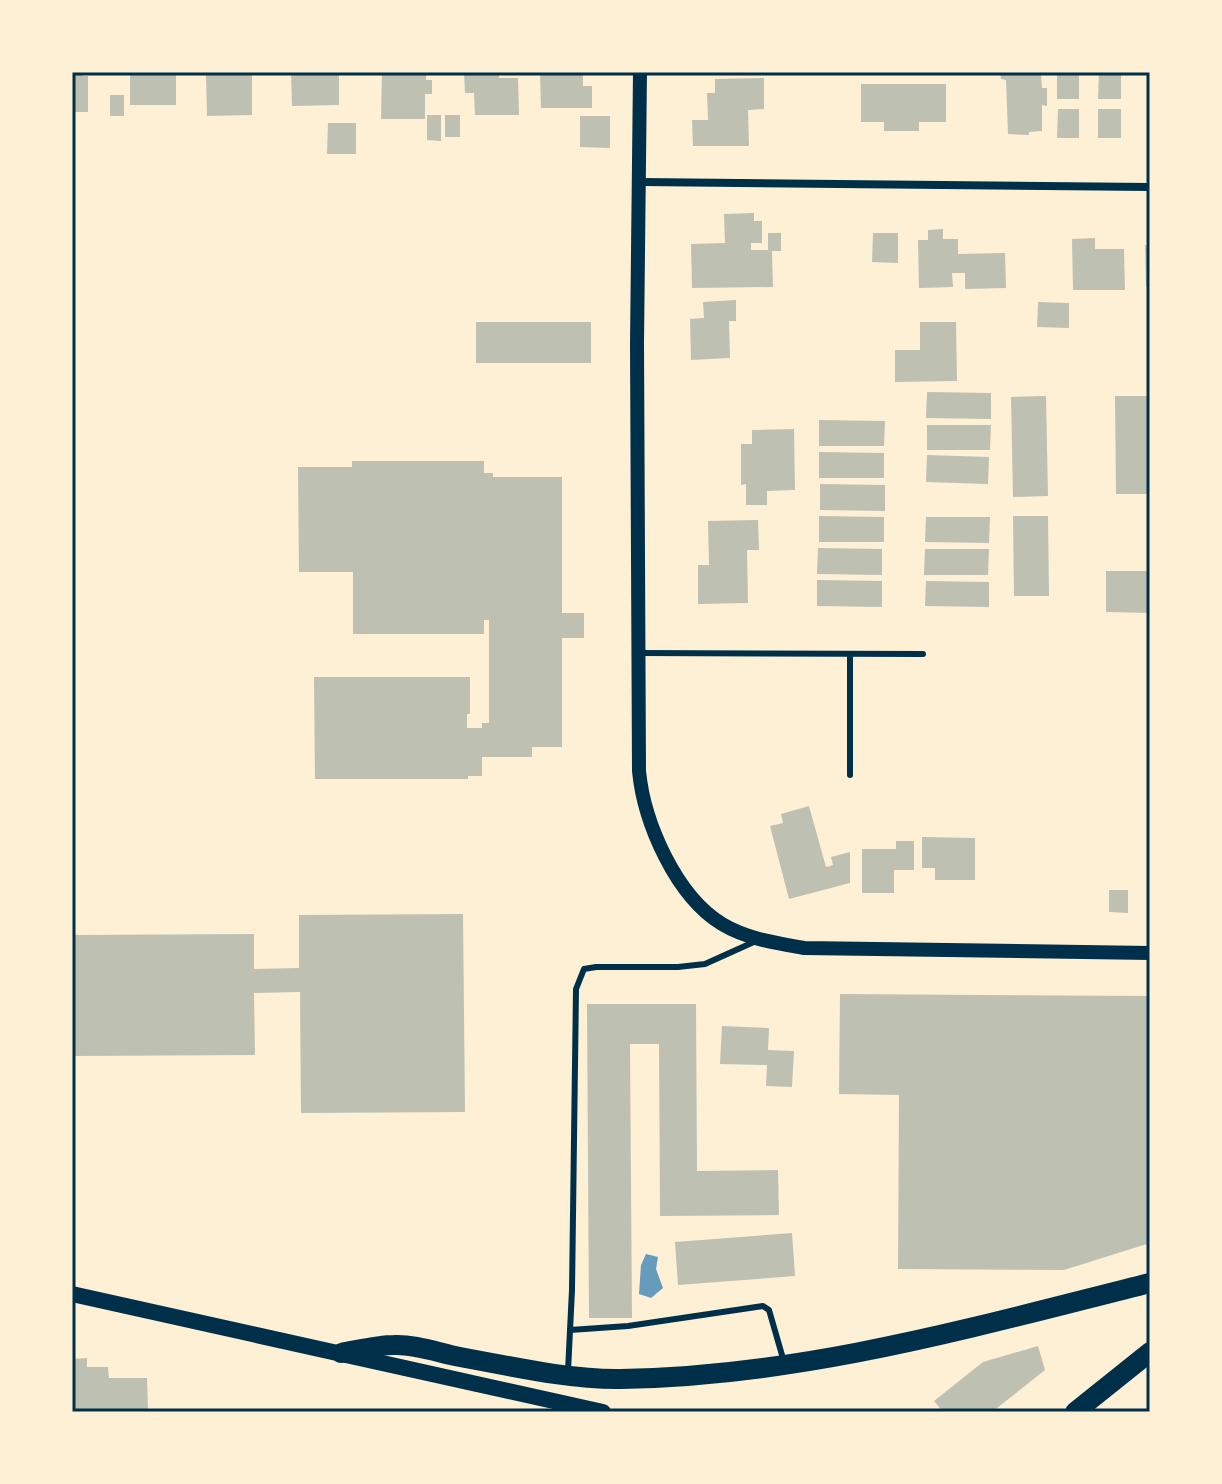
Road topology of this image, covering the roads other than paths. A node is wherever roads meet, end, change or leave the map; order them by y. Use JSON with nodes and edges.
{"nodes":[{"id":1,"x":640,"y":72,"type":"edge"},
{"id":2,"x":640,"y":182,"type":"junction"},
{"id":3,"x":1150,"y":187,"type":"edge"},
{"id":4,"x":638,"y":653,"type":"junction"},
{"id":5,"x":850,"y":654,"type":"junction"},
{"id":6,"x":923,"y":654,"type":"dead end"},
{"id":7,"x":850,"y":775,"type":"dead end"},
{"id":8,"x":759,"y":939,"type":"junction"},
{"id":9,"x":1150,"y":953,"type":"edge"},
{"id":10,"x":1150,"y":1283,"type":"edge"},
{"id":11,"x":72,"y":1294,"type":"edge"},
{"id":12,"x":570,"y":1330,"type":"junction"},
{"id":13,"x":1150,"y":1352,"type":"edge"},
{"id":14,"x":341,"y":1353,"type":"junction"},
{"id":15,"x":785,"y":1364,"type":"junction"},
{"id":16,"x":567,"y":1375,"type":"junction"},
{"id":17,"x":552,"y":1406,"type":"edge"},
{"id":18,"x":603,"y":1412,"type":"edge"},
{"id":19,"x":1075,"y":1412,"type":"edge"}],
"edges":[{"from":1,"to":2,"type":"street"},
{"from":2,"to":3,"type":"street"},
{"from":2,"to":4,"type":"street"},
{"from":4,"to":5,"type":"lane"},
{"from":4,"to":8,"type":"street"},
{"from":5,"to":6,"type":"lane"},
{"from":5,"to":7,"type":"lane"},
{"from":8,"to":9,"type":"street"},
{"from":8,"to":12,"type":"lane"},
{"from":10,"to":15,"type":"main road"},
{"from":11,"to":14,"type":"main road"},
{"from":12,"to":15,"type":"lane"},
{"from":12,"to":16,"type":"lane"},
{"from":13,"to":19,"type":"main road"},
{"from":14,"to":16,"type":"main road"},
{"from":14,"to":17,"type":"main road"},
{"from":15,"to":16,"type":"main road"},
{"from":17,"to":18,"type":"main road"}]}
